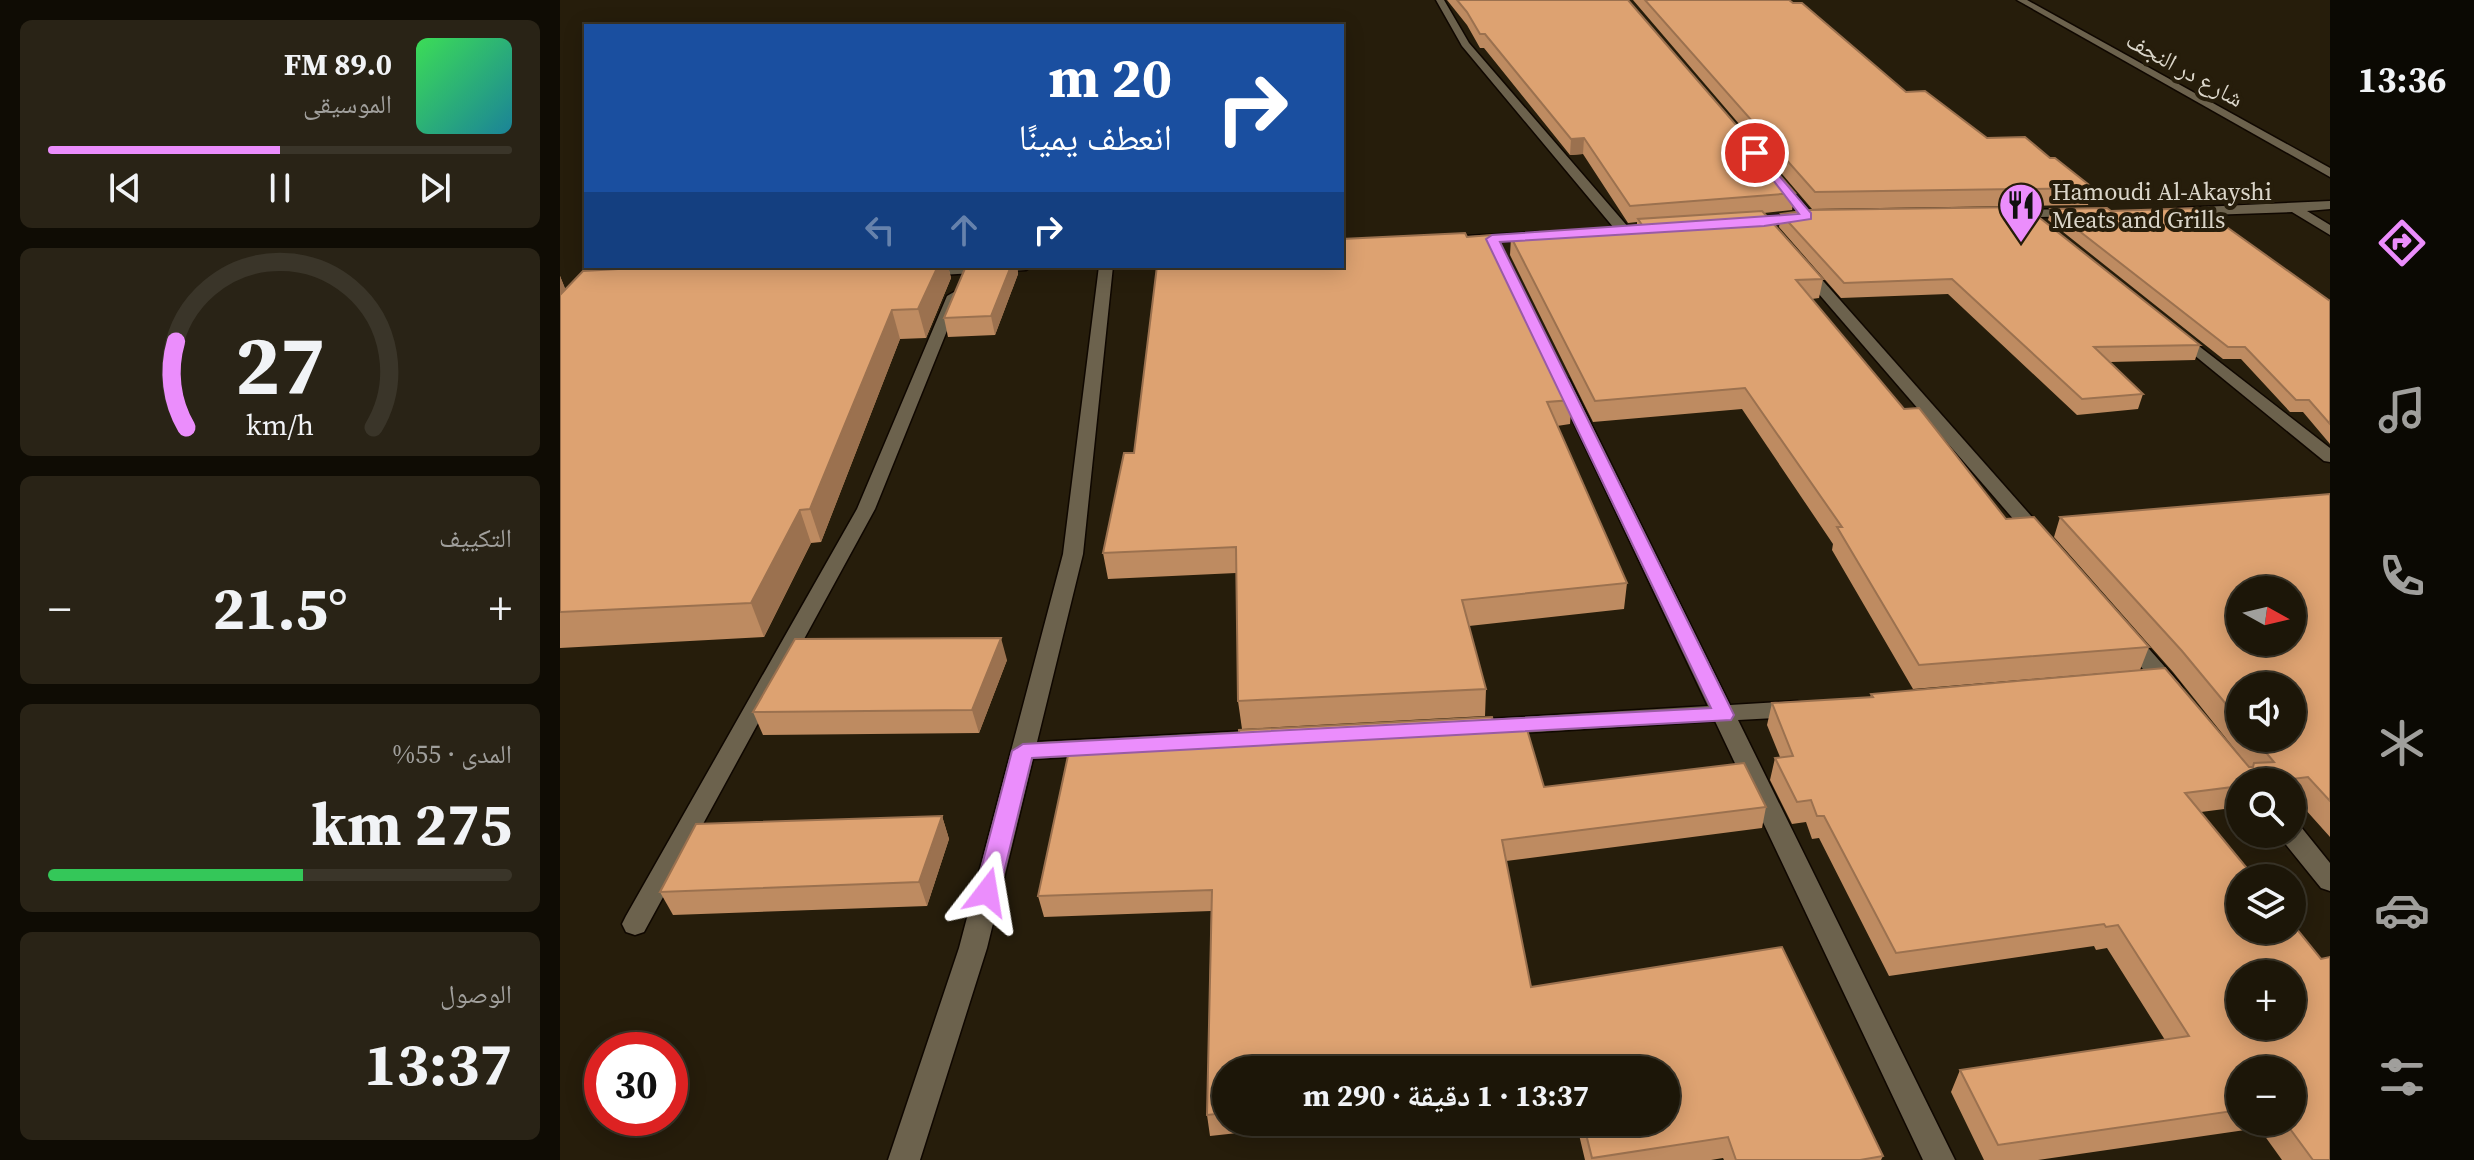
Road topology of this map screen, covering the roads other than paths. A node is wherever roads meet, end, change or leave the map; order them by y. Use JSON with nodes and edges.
{"nodes":[{"id":1,"x":1440,"y":0,"type":"edge"},
{"id":2,"x":2021,"y":0,"type":"edge"},
{"id":3,"x":1772,"y":173,"type":"edge"},
{"id":4,"x":2330,"y":173,"type":"edge"},
{"id":5,"x":2330,"y":205,"type":"edge"},
{"id":6,"x":2294,"y":208,"type":"junction"},
{"id":7,"x":2164,"y":212,"type":"edge"},
{"id":8,"x":2027,"y":213,"type":"junction"},
{"id":9,"x":2088,"y":213,"type":"edge"},
{"id":10,"x":1995,"y":214,"type":"edge"},
{"id":11,"x":1807,"y":216,"type":"junction"},
{"id":12,"x":1823,"y":216,"type":"edge"},
{"id":13,"x":1733,"y":224,"type":"edge"},
{"id":14,"x":1640,"y":230,"type":"edge"},
{"id":15,"x":1609,"y":231,"type":"edge"},
{"id":16,"x":1624,"y":231,"type":"junction"},
{"id":17,"x":2330,"y":231,"type":"edge"},
{"id":18,"x":2051,"y":233,"type":"edge"},
{"id":19,"x":1551,"y":235,"type":"edge"},
{"id":20,"x":1492,"y":239,"type":"junction"},
{"id":21,"x":1447,"y":241,"type":"edge"},
{"id":22,"x":1795,"y":258,"type":"edge"},
{"id":23,"x":1506,"y":267,"type":"edge"},
{"id":24,"x":996,"y":268,"type":"edge"},
{"id":25,"x":1106,"y":268,"type":"edge"},
{"id":26,"x":965,"y":270,"type":"junction"},
{"id":27,"x":901,"y":274,"type":"edge"},
{"id":28,"x":2160,"y":321,"type":"edge"},
{"id":29,"x":1548,"y":353,"type":"edge"},
{"id":30,"x":2330,"y":457,"type":"edge"},
{"id":31,"x":2058,"y":559,"type":"edge"},
{"id":32,"x":2111,"y":619,"type":"edge"},
{"id":33,"x":2163,"y":679,"type":"junction"},
{"id":34,"x":2133,"y":682,"type":"edge"},
{"id":35,"x":2182,"y":702,"type":"edge"},
{"id":36,"x":1815,"y":707,"type":"edge"},
{"id":37,"x":1724,"y":715,"type":"junction"},
{"id":38,"x":1453,"y":729,"type":"edge"},
{"id":39,"x":1294,"y":737,"type":"edge"},
{"id":40,"x":1023,"y":751,"type":"junction"},
{"id":41,"x":2303,"y":848,"type":"edge"},
{"id":42,"x":2330,"y":881,"type":"edge"},
{"id":43,"x":635,"y":924,"type":"dead end"},
{"id":44,"x":904,"y":1160,"type":"edge"},
{"id":45,"x":1939,"y":1160,"type":"edge"}],
"edges":[{"from":1,"to":16,"type":"street"},
{"from":2,"to":4,"type":"street","name":"شارع در النجف"},
{"from":3,"to":11,"type":"street"},
{"from":5,"to":6,"type":"street"},
{"from":6,"to":7,"type":"street"},
{"from":6,"to":17,"type":"street"},
{"from":8,"to":9,"type":"street"},
{"from":8,"to":10,"type":"street"},
{"from":8,"to":18,"type":"street"},
{"from":11,"to":12,"type":"street"},
{"from":11,"to":13,"type":"street"},
{"from":14,"to":16,"type":"street"},
{"from":15,"to":16,"type":"street"},
{"from":19,"to":20,"type":"street"},
{"from":20,"to":21,"type":"street"},
{"from":20,"to":23,"type":"street"},
{"from":22,"to":31,"type":"street"},
{"from":24,"to":26,"type":"street"},
{"from":25,"to":40,"type":"street"},
{"from":26,"to":27,"type":"street"},
{"from":26,"to":43,"type":"street"},
{"from":28,"to":30,"type":"street"},
{"from":29,"to":37,"type":"street"},
{"from":32,"to":33,"type":"street"},
{"from":33,"to":34,"type":"street"},
{"from":33,"to":35,"type":"street"},
{"from":36,"to":37,"type":"street"},
{"from":37,"to":38,"type":"street"},
{"from":37,"to":45,"type":"street"},
{"from":39,"to":40,"type":"street"},
{"from":40,"to":44,"type":"street"},
{"from":41,"to":42,"type":"street"}]}
